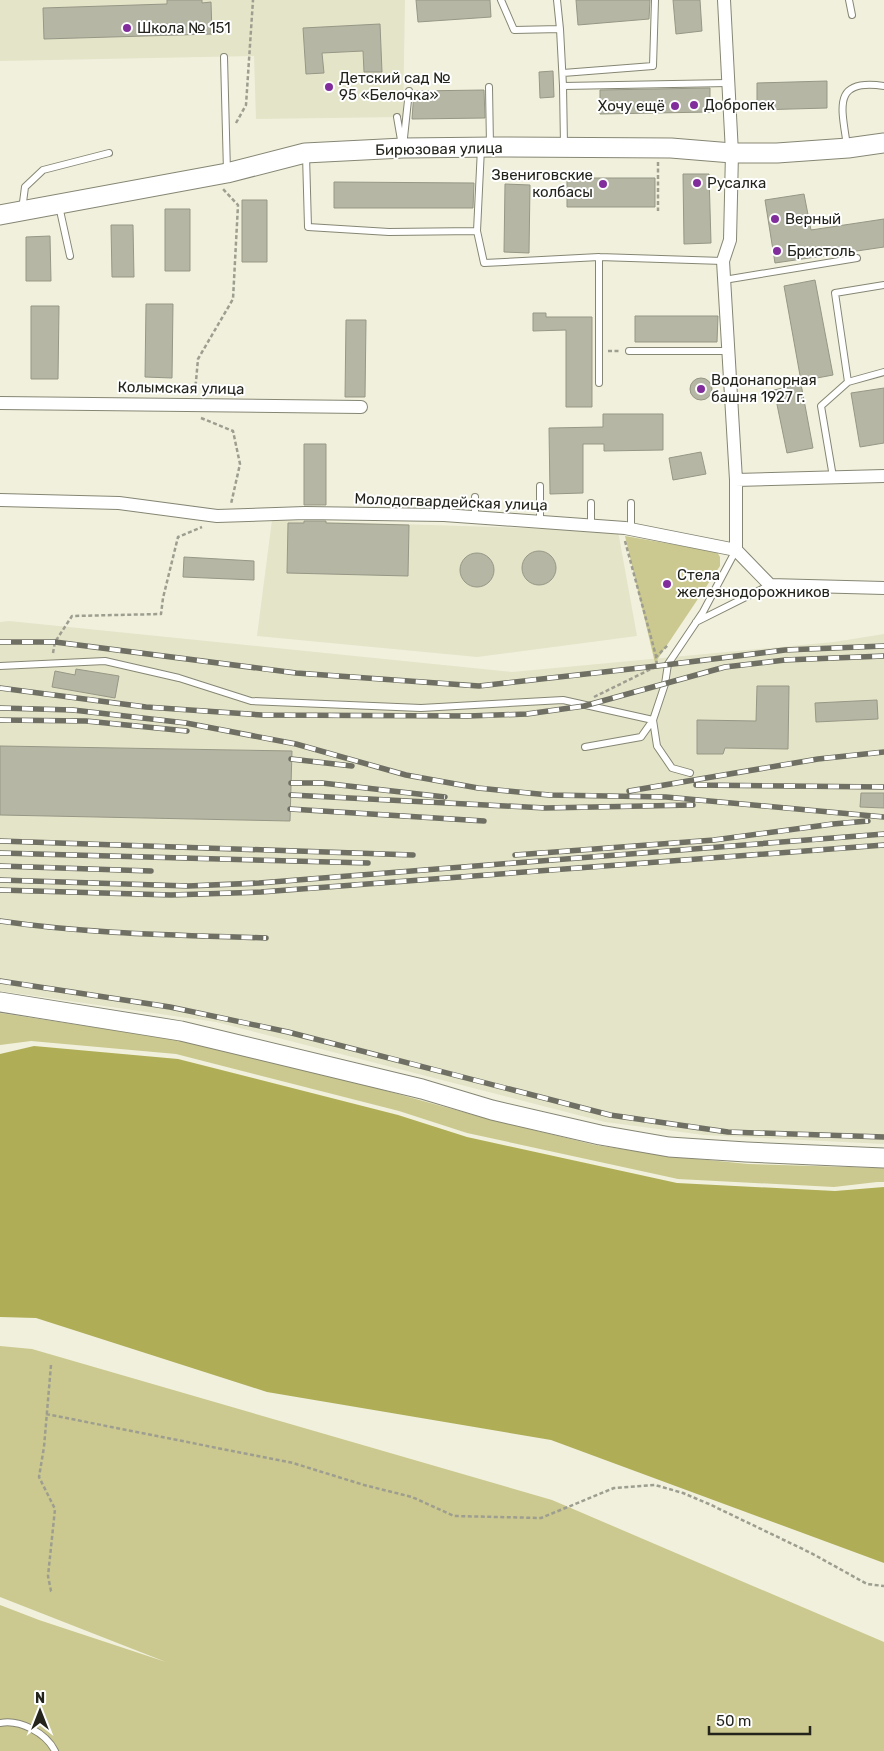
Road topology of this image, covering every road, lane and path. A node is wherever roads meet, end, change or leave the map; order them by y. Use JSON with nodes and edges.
{"nodes":[{"id":1,"x":253,"y":0,"type":"edge"},
{"id":2,"x":501,"y":0,"type":"edge"},
{"id":3,"x":557,"y":0,"type":"edge"},
{"id":4,"x":655,"y":0,"type":"edge"},
{"id":5,"x":724,"y":0,"type":"edge"},
{"id":6,"x":849,"y":0,"type":"edge"},
{"id":7,"x":852,"y":15,"type":"dead end"},
{"id":8,"x":560,"y":29,"type":"junction"},
{"id":9,"x":224,"y":57,"type":"dead end"},
{"id":10,"x":563,"y":73,"type":"junction"},
{"id":11,"x":728,"y":83,"type":"junction"},
{"id":12,"x":563,"y":86,"type":"junction"},
{"id":13,"x":884,"y":86,"type":"edge"},
{"id":14,"x":489,"y":87,"type":"dead end"},
{"id":15,"x":409,"y":91,"type":"dead end"},
{"id":16,"x":397,"y":117,"type":"dead end"},
{"id":17,"x":226,"y":142,"type":"junction"},
{"id":18,"x":884,"y":143,"type":"edge"},
{"id":19,"x":486,"y":147,"type":"junction"},
{"id":20,"x":403,"y":148,"type":"junction"},
{"id":21,"x":564,"y":148,"type":"junction"},
{"id":22,"x":658,"y":148,"type":"junction"},
{"id":23,"x":848,"y":148,"type":"junction"},
{"id":24,"x":110,"y":153,"type":"dead end"},
{"id":25,"x":732,"y":153,"type":"junction"},
{"id":26,"x":306,"y":154,"type":"junction"},
{"id":27,"x":224,"y":180,"type":"junction"},
{"id":28,"x":59,"y":204,"type":"junction"},
{"id":29,"x":22,"y":211,"type":"junction"},
{"id":30,"x":658,"y":211,"type":"dead end"},
{"id":31,"x":0,"y":215,"type":"edge"},
{"id":32,"x":477,"y":231,"type":"junction"},
{"id":33,"x":70,"y":256,"type":"dead end"},
{"id":34,"x":599,"y":257,"type":"junction"},
{"id":35,"x":857,"y":258,"type":"dead end"},
{"id":36,"x":723,"y":261,"type":"junction"},
{"id":37,"x":724,"y":280,"type":"junction"},
{"id":38,"x":884,"y":285,"type":"edge"},
{"id":39,"x":630,"y":351,"type":"joint"},
{"id":40,"x":729,"y":351,"type":"junction"},
{"id":41,"x":599,"y":352,"type":"junction"},
{"id":42,"x":884,"y":372,"type":"edge"},
{"id":43,"x":848,"y":382,"type":"junction"},
{"id":44,"x":599,"y":383,"type":"dead end"},
{"id":45,"x":0,"y":403,"type":"edge"},
{"id":46,"x":194,"y":404,"type":"junction"},
{"id":47,"x":361,"y":407,"type":"dead end"},
{"id":48,"x":884,"y":476,"type":"edge"},
{"id":49,"x":834,"y":477,"type":"junction"},
{"id":50,"x":736,"y":480,"type":"junction"},
{"id":51,"x":540,"y":486,"type":"dead end"},
{"id":52,"x":475,"y":497,"type":"dead end"},
{"id":53,"x":0,"y":500,"type":"edge"},
{"id":54,"x":591,"y":503,"type":"dead end"},
{"id":55,"x":631,"y":503,"type":"dead end"},
{"id":56,"x":229,"y":515,"type":"junction"},
{"id":57,"x":475,"y":517,"type":"junction"},
{"id":58,"x":540,"y":521,"type":"junction"},
{"id":59,"x":591,"y":525,"type":"junction"},
{"id":60,"x":203,"y":526,"type":"dead end"},
{"id":61,"x":626,"y":528,"type":"junction"},
{"id":62,"x":736,"y":550,"type":"junction"},
{"id":63,"x":770,"y":585,"type":"junction"},
{"id":64,"x":884,"y":588,"type":"edge"},
{"id":65,"x":695,"y":623,"type":"junction"},
{"id":66,"x":670,"y":643,"type":"dead end"},
{"id":67,"x":656,"y":656,"type":"junction"},
{"id":68,"x":50,"y":663,"type":"junction"},
{"id":69,"x":0,"y":666,"type":"edge"},
{"id":70,"x":579,"y":704,"type":"junction"},
{"id":71,"x":653,"y":720,"type":"junction"},
{"id":72,"x":585,"y":747,"type":"dead end"},
{"id":73,"x":690,"y":773,"type":"dead end"},
{"id":74,"x":0,"y":1002,"type":"edge"},
{"id":75,"x":884,"y":1158,"type":"edge"},
{"id":76,"x":51,"y":1365,"type":"dead end"},
{"id":77,"x":46,"y":1414,"type":"junction"},
{"id":78,"x":884,"y":1586,"type":"edge"},
{"id":79,"x":53,"y":1592,"type":"dead end"},
{"id":80,"x":0,"y":1723,"type":"edge"},
{"id":81,"x":55,"y":1751,"type":"edge"}],
"edges":[{"from":1,"to":17,"type":"path"},
{"from":2,"to":8,"type":"lane"},
{"from":3,"to":8,"type":"lane"},
{"from":4,"to":10,"type":"lane"},
{"from":5,"to":11,"type":"street"},
{"from":6,"to":7,"type":"lane"},
{"from":8,"to":10,"type":"lane"},
{"from":9,"to":17,"type":"lane"},
{"from":10,"to":12,"type":"lane"},
{"from":11,"to":12,"type":"lane"},
{"from":11,"to":25,"type":"street"},
{"from":12,"to":21,"type":"lane"},
{"from":13,"to":23,"type":"lane"},
{"from":14,"to":19,"type":"lane"},
{"from":15,"to":20,"type":"lane"},
{"from":16,"to":20,"type":"lane"},
{"from":17,"to":27,"type":"lane"},
{"from":18,"to":23,"type":"main road","name":"Бирюзовая улица"},
{"from":19,"to":20,"type":"main road","name":"Бирюзовая улица"},
{"from":19,"to":21,"type":"main road","name":"Бирюзовая улица"},
{"from":19,"to":32,"type":"lane"},
{"from":20,"to":26,"type":"main road","name":"Бирюзовая улица"},
{"from":21,"to":22,"type":"main road","name":"Бирюзовая улица"},
{"from":22,"to":25,"type":"main road","name":"Бирюзовая улица"},
{"from":22,"to":30,"type":"path"},
{"from":23,"to":25,"type":"main road","name":"Бирюзовая улица"},
{"from":24,"to":29,"type":"lane"},
{"from":25,"to":36,"type":"street"},
{"from":26,"to":27,"type":"main road","name":"Бирюзовая улица"},
{"from":26,"to":32,"type":"lane"},
{"from":27,"to":28,"type":"main road","name":"Бирюзовая улица"},
{"from":27,"to":46,"type":"path"},
{"from":28,"to":29,"type":"main road","name":"Бирюзовая улица"},
{"from":28,"to":33,"type":"lane"},
{"from":29,"to":31,"type":"main road","name":"Бирюзовая улица"},
{"from":32,"to":34,"type":"lane"},
{"from":34,"to":36,"type":"lane"},
{"from":34,"to":41,"type":"lane"},
{"from":35,"to":37,"type":"lane"},
{"from":36,"to":37,"type":"street"},
{"from":37,"to":40,"type":"street"},
{"from":38,"to":43,"type":"lane"},
{"from":39,"to":40,"type":"lane"},
{"from":39,"to":41,"type":"path"},
{"from":40,"to":50,"type":"street"},
{"from":41,"to":44,"type":"lane"},
{"from":42,"to":43,"type":"lane"},
{"from":43,"to":49,"type":"lane"},
{"from":45,"to":46,"type":"street","name":"Колымская улица"},
{"from":46,"to":47,"type":"street","name":"Колымская улица"},
{"from":46,"to":56,"type":"path"},
{"from":48,"to":49,"type":"street"},
{"from":49,"to":50,"type":"street"},
{"from":50,"to":62,"type":"street"},
{"from":51,"to":58,"type":"lane"},
{"from":52,"to":57,"type":"lane"},
{"from":53,"to":56,"type":"street","name":"Молодогвардейская улица"},
{"from":54,"to":59,"type":"lane"},
{"from":55,"to":61,"type":"lane"},
{"from":56,"to":57,"type":"street","name":"Молодогвардейская улица"},
{"from":57,"to":58,"type":"street","name":"Молодогвардейская улица"},
{"from":58,"to":59,"type":"street","name":"Молодогвардейская улица"},
{"from":59,"to":61,"type":"street","name":"Молодогвардейская улица"},
{"from":60,"to":68,"type":"path"},
{"from":61,"to":62,"type":"street","name":"Молодогвардейская улица"},
{"from":61,"to":67,"type":"path"},
{"from":62,"to":63,"type":"street"},
{"from":62,"to":65,"type":"lane"},
{"from":63,"to":64,"type":"street"},
{"from":63,"to":65,"type":"lane"},
{"from":65,"to":71,"type":"lane"},
{"from":66,"to":67,"type":"path"},
{"from":67,"to":70,"type":"path"},
{"from":68,"to":69,"type":"lane"},
{"from":68,"to":70,"type":"lane"},
{"from":70,"to":71,"type":"lane"},
{"from":71,"to":72,"type":"lane"},
{"from":71,"to":73,"type":"lane"},
{"from":74,"to":75,"type":"main road"},
{"from":76,"to":77,"type":"path"},
{"from":77,"to":78,"type":"path"},
{"from":77,"to":79,"type":"path"},
{"from":80,"to":81,"type":"lane"}]}
